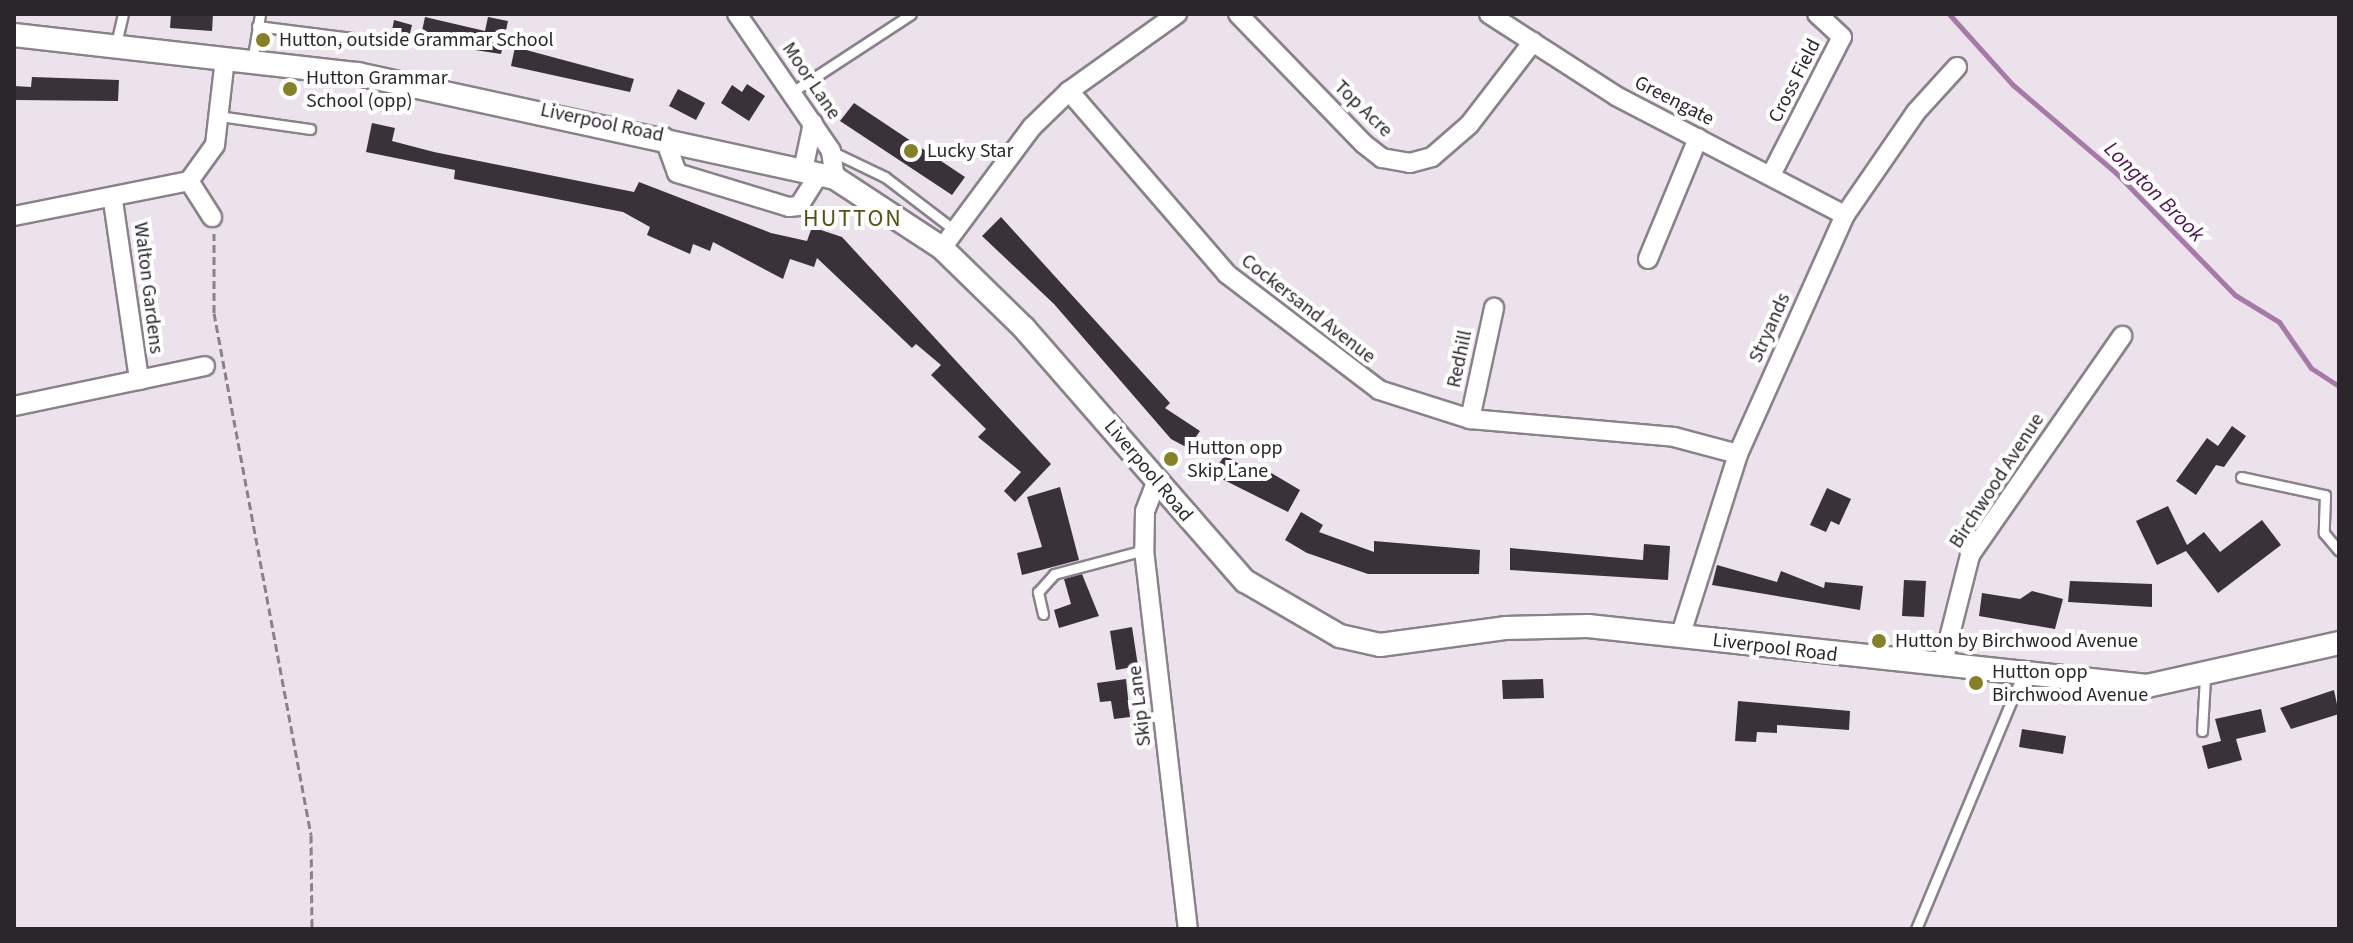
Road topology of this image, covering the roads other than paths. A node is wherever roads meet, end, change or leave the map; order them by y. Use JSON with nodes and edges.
{"nodes":[{"id":1,"x":123,"y":14,"type":"edge"},
{"id":2,"x":260,"y":14,"type":"edge"},
{"id":3,"x":737,"y":14,"type":"edge"},
{"id":4,"x":911,"y":14,"type":"edge"},
{"id":5,"x":1177,"y":14,"type":"edge"},
{"id":6,"x":1238,"y":14,"type":"edge"},
{"id":7,"x":1489,"y":14,"type":"edge"},
{"id":8,"x":1817,"y":14,"type":"edge"},
{"id":9,"x":257,"y":26,"type":"junction"},
{"id":10,"x":14,"y":35,"type":"edge"},
{"id":11,"x":359,"y":39,"type":"dead end"},
{"id":12,"x":1533,"y":42,"type":"junction"},
{"id":13,"x":116,"y":44,"type":"junction"},
{"id":14,"x":225,"y":59,"type":"junction"},
{"id":15,"x":252,"y":62,"type":"junction"},
{"id":16,"x":1957,"y":67,"type":"dead end"},
{"id":17,"x":1069,"y":91,"type":"junction"},
{"id":18,"x":792,"y":92,"type":"junction"},
{"id":19,"x":219,"y":116,"type":"junction"},
{"id":20,"x":813,"y":123,"type":"junction"},
{"id":21,"x":310,"y":129,"type":"dead end"},
{"id":22,"x":664,"y":137,"type":"junction"},
{"id":23,"x":1698,"y":138,"type":"junction"},
{"id":24,"x":831,"y":151,"type":"junction"},
{"id":25,"x":819,"y":174,"type":"junction"},
{"id":26,"x":1771,"y":175,"type":"junction"},
{"id":27,"x":189,"y":181,"type":"junction"},
{"id":28,"x":113,"y":201,"type":"junction"},
{"id":29,"x":1845,"y":215,"type":"junction"},
{"id":30,"x":14,"y":216,"type":"edge"},
{"id":31,"x":212,"y":217,"type":"road end"},
{"id":32,"x":950,"y":240,"type":"junction"},
{"id":33,"x":1648,"y":259,"type":"dead end"},
{"id":34,"x":1494,"y":308,"type":"dead end"},
{"id":35,"x":2122,"y":336,"type":"dead end"},
{"id":36,"x":205,"y":366,"type":"dead end"},
{"id":37,"x":139,"y":380,"type":"junction"},
{"id":38,"x":14,"y":406,"type":"edge"},
{"id":39,"x":1470,"y":419,"type":"junction"},
{"id":40,"x":1738,"y":454,"type":"junction"},
{"id":41,"x":2241,"y":477,"type":"dead end"},
{"id":42,"x":1157,"y":480,"type":"junction"},
{"id":43,"x":1144,"y":550,"type":"junction"},
{"id":44,"x":2339,"y":551,"type":"edge"},
{"id":45,"x":1043,"y":614,"type":"dead end"},
{"id":46,"x":1680,"y":637,"type":"junction"},
{"id":47,"x":2339,"y":643,"type":"edge"},
{"id":48,"x":1942,"y":666,"type":"junction"},
{"id":49,"x":2022,"y":676,"type":"junction"},
{"id":50,"x":2205,"y":677,"type":"junction"},
{"id":51,"x":2202,"y":731,"type":"dead end"},
{"id":52,"x":1188,"y":929,"type":"edge"},
{"id":53,"x":1916,"y":929,"type":"edge"}],
"edges":[{"from":1,"to":13,"type":"lane"},
{"from":2,"to":9,"type":"lane"},
{"from":3,"to":18,"type":"street","name":"Moor Lane"},
{"from":4,"to":18,"type":"lane"},
{"from":5,"to":17,"type":"street"},
{"from":6,"to":12,"type":"street","name":"Top Acre"},
{"from":7,"to":12,"type":"street","name":"Greengate"},
{"from":8,"to":26,"type":"street","name":"Cross Field"},
{"from":9,"to":11,"type":"lane"},
{"from":9,"to":15,"type":"lane"},
{"from":10,"to":13,"type":"street","name":"Liverpool Road"},
{"from":12,"to":23,"type":"street","name":"Greengate"},
{"from":13,"to":14,"type":"street","name":"Liverpool Road"},
{"from":14,"to":15,"type":"street","name":"Liverpool Road"},
{"from":14,"to":19,"type":"street"},
{"from":15,"to":22,"type":"street","name":"Liverpool Road"},
{"from":16,"to":29,"type":"street","name":"Stryands"},
{"from":17,"to":32,"type":"street"},
{"from":17,"to":39,"type":"street","name":"Cockersand Avenue"},
{"from":18,"to":20,"type":"street","name":"Moor Lane"},
{"from":19,"to":21,"type":"lane"},
{"from":19,"to":27,"type":"street"},
{"from":20,"to":24,"type":"street","name":"Moor Lane"},
{"from":20,"to":25,"type":"street"},
{"from":22,"to":25,"type":"street","name":"Liverpool Road"},
{"from":22,"to":25,"type":"street"},
{"from":23,"to":26,"type":"street","name":"Greengate"},
{"from":23,"to":33,"type":"street"},
{"from":24,"to":25,"type":"street","name":"Moor Lane"},
{"from":24,"to":32,"type":"lane"},
{"from":25,"to":32,"type":"street","name":"Liverpool Road"},
{"from":26,"to":29,"type":"street","name":"Greengate"},
{"from":27,"to":28,"type":"street","name":"Walton Gardens"},
{"from":27,"to":31,"type":"street"},
{"from":28,"to":30,"type":"street","name":"Walton Gardens"},
{"from":28,"to":37,"type":"street","name":"Walton Gardens"},
{"from":29,"to":40,"type":"street","name":"Stryands"},
{"from":32,"to":42,"type":"street","name":"Liverpool Road"},
{"from":34,"to":39,"type":"street","name":"Redhill"},
{"from":35,"to":48,"type":"street","name":"Birchwood Avenue"},
{"from":36,"to":37,"type":"street","name":"Walton Gardens"},
{"from":37,"to":38,"type":"street","name":"Walton Gardens"},
{"from":39,"to":40,"type":"street","name":"Cockersand Avenue"},
{"from":40,"to":46,"type":"street","name":"Stryands"},
{"from":41,"to":44,"type":"lane"},
{"from":42,"to":43,"type":"street","name":"Skip Lane"},
{"from":42,"to":46,"type":"street","name":"Liverpool Road"},
{"from":43,"to":45,"type":"lane"},
{"from":43,"to":52,"type":"street","name":"Skip Lane"},
{"from":46,"to":48,"type":"street","name":"Liverpool Road"},
{"from":47,"to":50,"type":"street","name":"Liverpool Road"},
{"from":48,"to":49,"type":"street","name":"Liverpool Road"},
{"from":49,"to":50,"type":"street","name":"Liverpool Road"},
{"from":49,"to":53,"type":"lane"},
{"from":50,"to":51,"type":"lane"}]}
